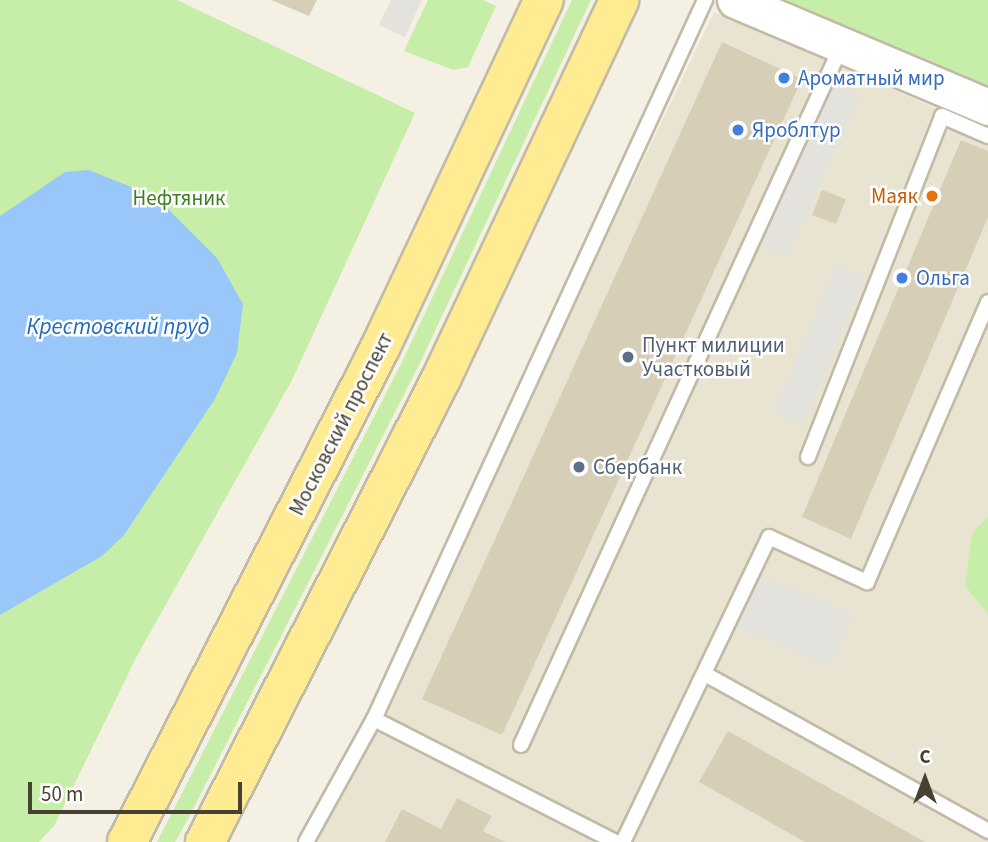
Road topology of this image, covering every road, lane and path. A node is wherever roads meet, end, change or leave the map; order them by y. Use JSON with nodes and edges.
{"nodes":[{"id":1,"x":544,"y":0,"type":"edge"},
{"id":2,"x":619,"y":0,"type":"edge"},
{"id":3,"x":705,"y":0,"type":"edge"},
{"id":4,"x":735,"y":0,"type":"edge"},
{"id":5,"x":842,"y":45,"type":"junction"},
{"id":6,"x":988,"y":107,"type":"edge"},
{"id":7,"x":988,"y":136,"type":"edge"},
{"id":8,"x":988,"y":302,"type":"edge"},
{"id":9,"x":808,"y":457,"type":"dead end"},
{"id":10,"x":705,"y":674,"type":"junction"},
{"id":11,"x":374,"y":719,"type":"junction"},
{"id":12,"x":521,"y":745,"type":"dead end"},
{"id":13,"x":988,"y":831,"type":"edge"},
{"id":14,"x":127,"y":842,"type":"edge"},
{"id":15,"x":205,"y":842,"type":"edge"},
{"id":16,"x":306,"y":842,"type":"edge"},
{"id":17,"x":615,"y":842,"type":"edge"},
{"id":18,"x":623,"y":842,"type":"edge"}],
"edges":[{"from":1,"to":14,"type":"main road","name":"Московский проспект"},
{"from":2,"to":15,"type":"main road"},
{"from":3,"to":11,"type":"lane"},
{"from":4,"to":5,"type":"street"},
{"from":5,"to":6,"type":"street"},
{"from":5,"to":12,"type":"lane"},
{"from":7,"to":9,"type":"lane"},
{"from":8,"to":10,"type":"lane"},
{"from":10,"to":13,"type":"lane"},
{"from":10,"to":18,"type":"lane"},
{"from":11,"to":16,"type":"lane"},
{"from":11,"to":17,"type":"lane"}]}
